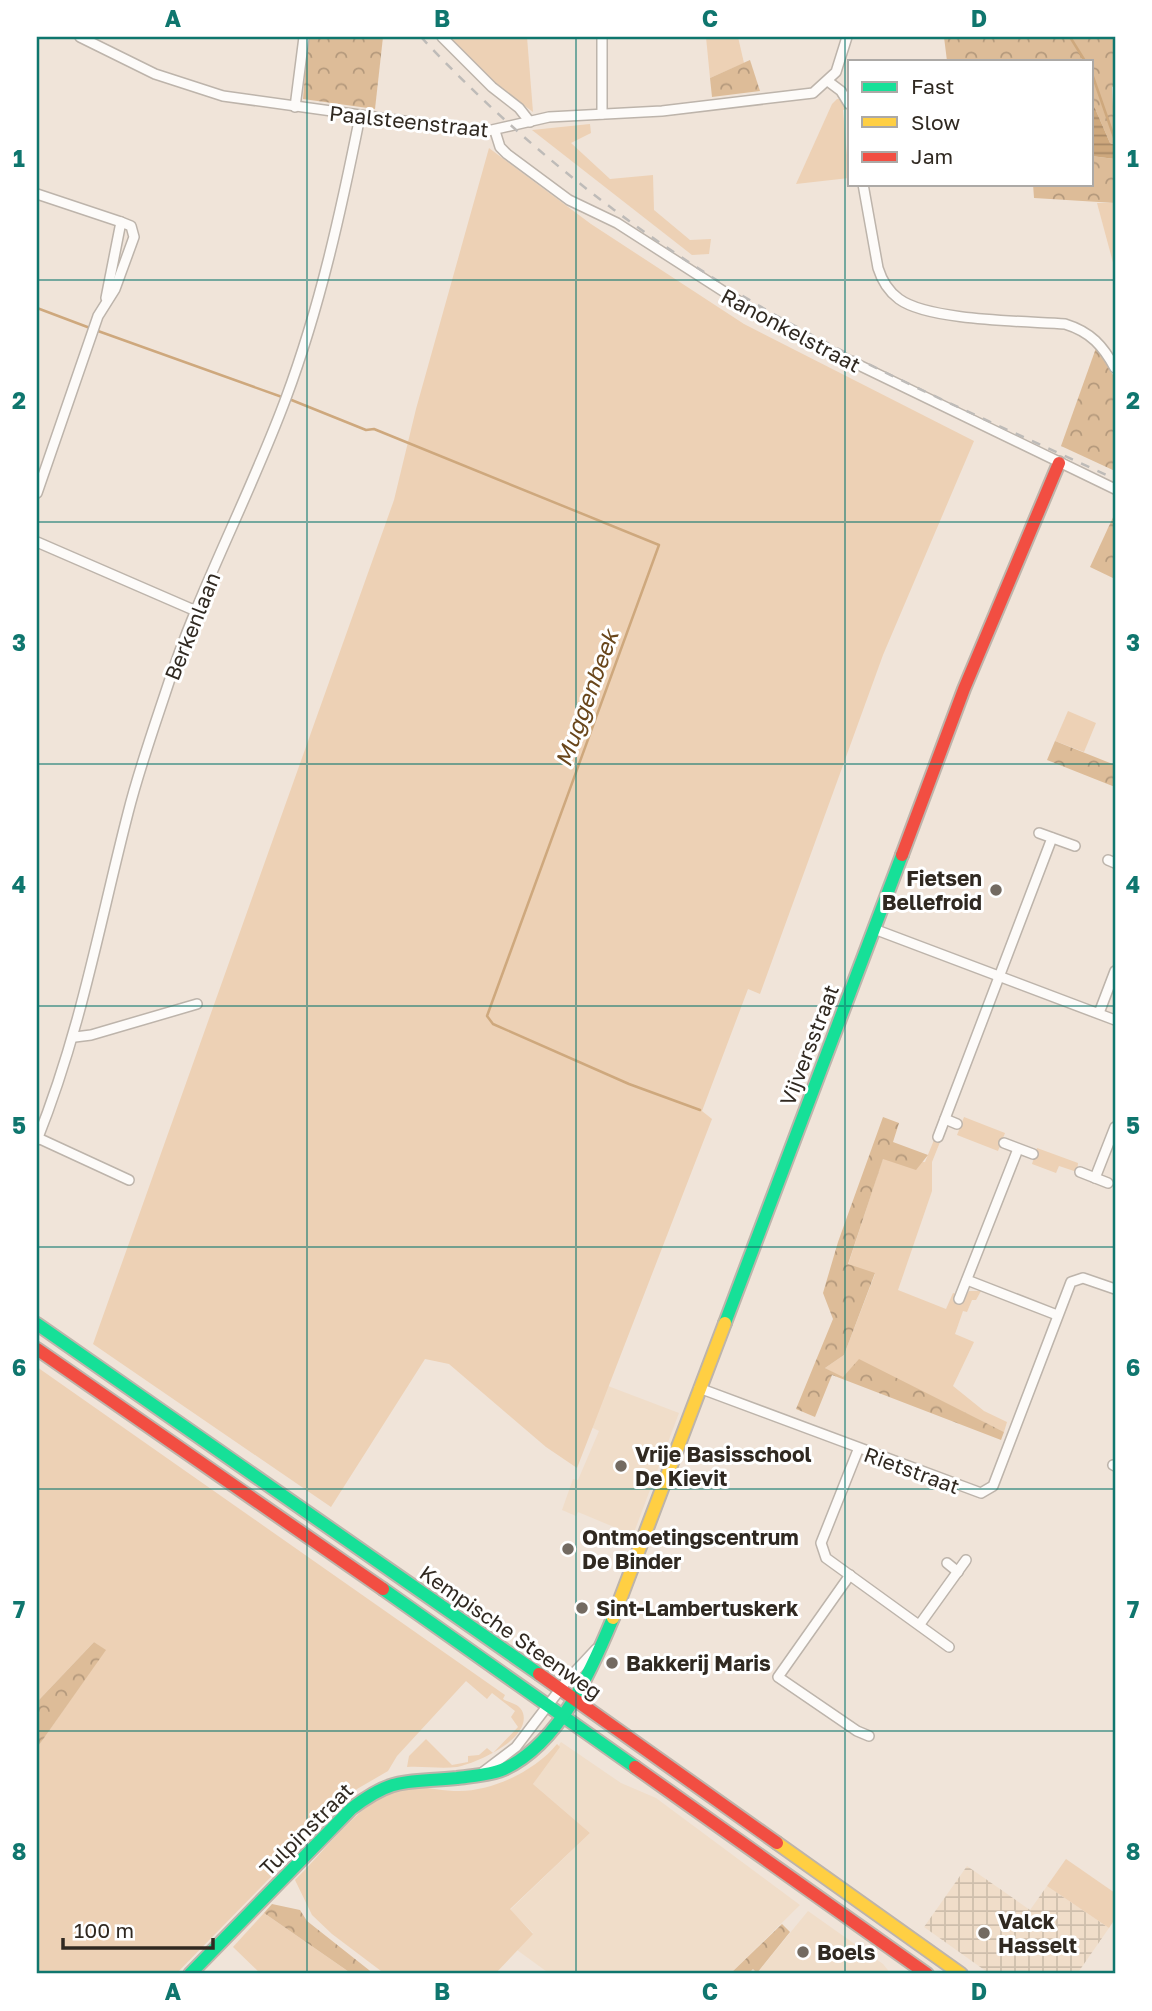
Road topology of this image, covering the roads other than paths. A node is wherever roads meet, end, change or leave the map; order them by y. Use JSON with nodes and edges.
{"nodes":[{"id":1,"x":80,"y":37,"type":"edge"},
{"id":2,"x":304,"y":37,"type":"edge"},
{"id":3,"x":442,"y":37,"type":"edge"},
{"id":4,"x":603,"y":37,"type":"edge"},
{"id":5,"x":847,"y":37,"type":"edge"},
{"id":6,"x":829,"y":82,"type":"junction"},
{"id":7,"x":848,"y":102,"type":"edge"},
{"id":8,"x":295,"y":107,"type":"junction"},
{"id":9,"x":602,"y":114,"type":"junction"},
{"id":10,"x":360,"y":116,"type":"junction"},
{"id":11,"x":530,"y":122,"type":"junction"},
{"id":12,"x":495,"y":131,"type":"junction"},
{"id":13,"x":863,"y":186,"type":"edge"},
{"id":14,"x":37,"y":194,"type":"edge"},
{"id":15,"x":121,"y":222,"type":"junction"},
{"id":16,"x":106,"y":300,"type":"junction"},
{"id":17,"x":1115,"y":369,"type":"edge"},
{"id":18,"x":1059,"y":463,"type":"junction"},
{"id":19,"x":1115,"y":489,"type":"edge"},
{"id":20,"x":37,"y":493,"type":"edge"},
{"id":21,"x":37,"y":542,"type":"edge"},
{"id":22,"x":196,"y":611,"type":"junction"},
{"id":23,"x":1039,"y":833,"type":"dead end"},
{"id":24,"x":1052,"y":838,"type":"junction"},
{"id":25,"x":1075,"y":846,"type":"dead end"},
{"id":26,"x":874,"y":929,"type":"junction"},
{"id":27,"x":1115,"y":971,"type":"edge"},
{"id":28,"x":998,"y":976,"type":"junction"},
{"id":29,"x":197,"y":1004,"type":"dead end"},
{"id":30,"x":1099,"y":1013,"type":"junction"},
{"id":31,"x":1115,"y":1020,"type":"edge"},
{"id":32,"x":75,"y":1037,"type":"junction"},
{"id":33,"x":944,"y":1119,"type":"junction"},
{"id":34,"x":957,"y":1124,"type":"dead end"},
{"id":35,"x":1115,"y":1127,"type":"edge"},
{"id":36,"x":938,"y":1137,"type":"dead end"},
{"id":37,"x":37,"y":1139,"type":"edge"},
{"id":38,"x":1003,"y":1143,"type":"dead end"},
{"id":39,"x":1018,"y":1149,"type":"junction"},
{"id":40,"x":1033,"y":1154,"type":"dead end"},
{"id":41,"x":1080,"y":1172,"type":"dead end"},
{"id":42,"x":1095,"y":1178,"type":"junction"},
{"id":43,"x":129,"y":1180,"type":"dead end"},
{"id":44,"x":1108,"y":1183,"type":"dead end"},
{"id":45,"x":967,"y":1280,"type":"junction"},
{"id":46,"x":1115,"y":1289,"type":"edge"},
{"id":47,"x":959,"y":1299,"type":"dead end"},
{"id":48,"x":1057,"y":1315,"type":"junction"},
{"id":49,"x":37,"y":1324,"type":"edge"},
{"id":50,"x":37,"y":1349,"type":"edge"},
{"id":51,"x":699,"y":1388,"type":"junction"},
{"id":52,"x":858,"y":1450,"type":"junction"},
{"id":53,"x":966,"y":1560,"type":"dead end"},
{"id":54,"x":947,"y":1563,"type":"dead end"},
{"id":55,"x":958,"y":1572,"type":"junction"},
{"id":56,"x":850,"y":1575,"type":"junction"},
{"id":57,"x":920,"y":1624,"type":"junction"},
{"id":58,"x":602,"y":1642,"type":"junction"},
{"id":59,"x":949,"y":1647,"type":"dead end"},
{"id":60,"x":559,"y":1690,"type":"junction"},
{"id":61,"x":571,"y":1698,"type":"junction"},
{"id":62,"x":549,"y":1705,"type":"junction"},
{"id":63,"x":561,"y":1714,"type":"junction"},
{"id":64,"x":869,"y":1736,"type":"dead end"},
{"id":65,"x":481,"y":1774,"type":"junction"},
{"id":66,"x":956,"y":1971,"type":"edge"},
{"id":67,"x":190,"y":1974,"type":"edge"},
{"id":68,"x":927,"y":1974,"type":"edge"},
{"id":69,"x":932,"y":1974,"type":"edge"}],
"edges":[{"from":1,"to":8,"type":"street","name":"Paalsteenstraat"},
{"from":2,"to":8,"type":"street"},
{"from":3,"to":11,"type":"street"},
{"from":4,"to":9,"type":"street"},
{"from":5,"to":6,"type":"street"},
{"from":6,"to":7,"type":"street"},
{"from":6,"to":9,"type":"street","name":"Paalsteenstraat"},
{"from":8,"to":10,"type":"street","name":"Paalsteenstraat"},
{"from":9,"to":11,"type":"street","name":"Paalsteenstraat"},
{"from":10,"to":12,"type":"street","name":"Paalsteenstraat"},
{"from":10,"to":22,"type":"street","name":"Berkenlaan"},
{"from":11,"to":12,"type":"street","name":"Paalsteenstraat"},
{"from":12,"to":18,"type":"street","name":"Ranonkelstraat"},
{"from":13,"to":17,"type":"street"},
{"from":14,"to":15,"type":"street"},
{"from":15,"to":16,"type":"street"},
{"from":15,"to":16,"type":"street"},
{"from":16,"to":20,"type":"street"},
{"from":18,"to":19,"type":"street","name":"Ranonkelstraat"},
{"from":18,"to":26,"type":"main road","name":"Vijversstraat"},
{"from":21,"to":22,"type":"street"},
{"from":22,"to":32,"type":"street","name":"Berkenlaan"},
{"from":23,"to":24,"type":"street"},
{"from":24,"to":25,"type":"street"},
{"from":24,"to":28,"type":"street"},
{"from":26,"to":28,"type":"street"},
{"from":26,"to":51,"type":"main road","name":"Vijversstraat"},
{"from":27,"to":30,"type":"street"},
{"from":28,"to":30,"type":"street"},
{"from":28,"to":33,"type":"street"},
{"from":29,"to":32,"type":"street"},
{"from":30,"to":31,"type":"street"},
{"from":32,"to":37,"type":"street","name":"Berkenlaan"},
{"from":33,"to":34,"type":"street"},
{"from":33,"to":36,"type":"street"},
{"from":35,"to":42,"type":"street"},
{"from":37,"to":43,"type":"street"},
{"from":38,"to":39,"type":"street"},
{"from":39,"to":40,"type":"street"},
{"from":39,"to":45,"type":"street"},
{"from":41,"to":42,"type":"street"},
{"from":42,"to":44,"type":"street"},
{"from":45,"to":47,"type":"street"},
{"from":45,"to":48,"type":"street"},
{"from":46,"to":48,"type":"street","name":"Rietstraat"},
{"from":48,"to":52,"type":"street","name":"Rietstraat"},
{"from":49,"to":60,"type":"main road","name":"Kempische Steenweg"},
{"from":50,"to":62,"type":"main road","name":"Kempische Steenweg"},
{"from":51,"to":52,"type":"street","name":"Rietstraat"},
{"from":51,"to":58,"type":"main road","name":"Vijversstraat"},
{"from":52,"to":56,"type":"street"},
{"from":53,"to":55,"type":"street"},
{"from":54,"to":55,"type":"street"},
{"from":55,"to":57,"type":"street"},
{"from":56,"to":57,"type":"street"},
{"from":56,"to":64,"type":"street"},
{"from":57,"to":59,"type":"street"},
{"from":58,"to":60,"type":"street","name":"Vijversstraat"},
{"from":58,"to":61,"type":"main road","name":"Vijversstraat"},
{"from":60,"to":61,"type":"main road","name":"Kempische Steenweg"},
{"from":60,"to":62,"type":"street"},
{"from":61,"to":63,"type":"main road","name":"Vijversstraat"},
{"from":61,"to":66,"type":"main road","name":"Kempische Steenweg"},
{"from":62,"to":63,"type":"main road","name":"Kempische Steenweg"},
{"from":62,"to":65,"type":"street"},
{"from":63,"to":65,"type":"main road","name":"Tulpinstraat"},
{"from":63,"to":68,"type":"main road","name":"Kempische Steenweg"},
{"from":65,"to":67,"type":"main road","name":"Tulpinstraat"},
{"from":66,"to":69,"type":"street"}]}
